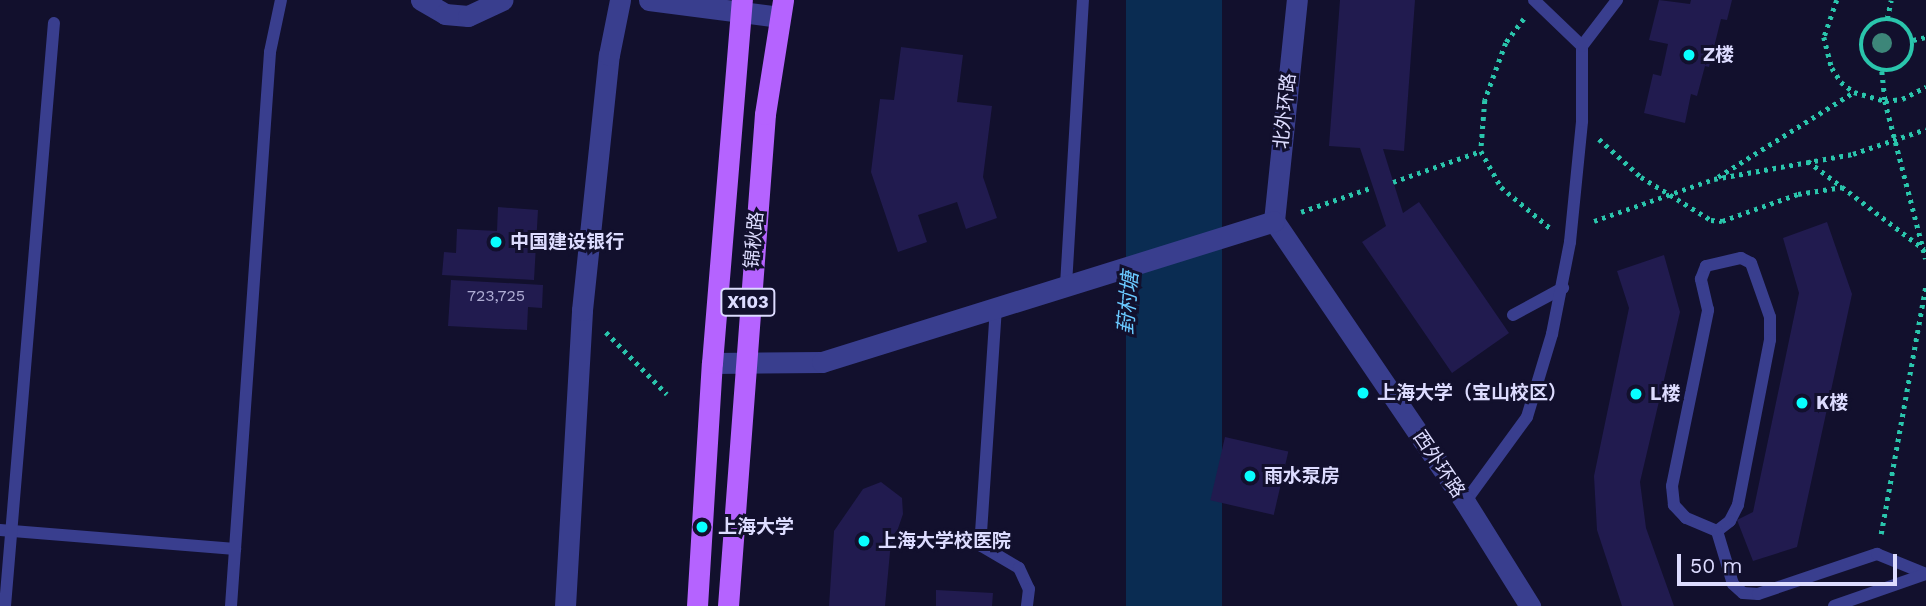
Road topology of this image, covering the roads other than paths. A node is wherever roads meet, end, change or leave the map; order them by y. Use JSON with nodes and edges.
{"nodes":[{"id":1,"x":281,"y":0,"type":"edge"},
{"id":2,"x":421,"y":0,"type":"edge"},
{"id":3,"x":503,"y":0,"type":"edge"},
{"id":4,"x":620,"y":0,"type":"edge"},
{"id":5,"x":649,"y":0,"type":"edge"},
{"id":6,"x":1083,"y":0,"type":"edge"},
{"id":7,"x":1297,"y":0,"type":"edge"},
{"id":8,"x":1617,"y":0,"type":"edge"},
{"id":9,"x":1536,"y":1,"type":"edge"},
{"id":10,"x":741,"y":6,"type":"edge"},
{"id":11,"x":781,"y":9,"type":"edge"},
{"id":12,"x":54,"y":23,"type":"dead end"},
{"id":13,"x":1582,"y":46,"type":"junction"},
{"id":14,"x":1273,"y":221,"type":"junction"},
{"id":15,"x":1066,"y":285,"type":"junction"},
{"id":16,"x":1563,"y":288,"type":"junction"},
{"id":17,"x":996,"y":307,"type":"junction"},
{"id":18,"x":1513,"y":315,"type":"dead end"},
{"id":19,"x":712,"y":363,"type":"junction"},
{"id":20,"x":743,"y":363,"type":"junction"},
{"id":21,"x":1465,"y":502,"type":"junction"},
{"id":22,"x":6,"y":530,"type":"edge"},
{"id":23,"x":1717,"y":531,"type":"junction"},
{"id":24,"x":235,"y":549,"type":"junction"},
{"id":25,"x":5,"y":606,"type":"edge"},
{"id":26,"x":231,"y":606,"type":"edge"},
{"id":27,"x":565,"y":606,"type":"edge"},
{"id":28,"x":697,"y":606,"type":"edge"},
{"id":29,"x":728,"y":606,"type":"edge"},
{"id":30,"x":1027,"y":606,"type":"edge"},
{"id":31,"x":1530,"y":606,"type":"edge"},
{"id":32,"x":1834,"y":606,"type":"edge"}],
"edges":[{"from":1,"to":24,"type":"lane"},
{"from":2,"to":3,"type":"street"},
{"from":4,"to":27,"type":"street"},
{"from":5,"to":10,"type":"street"},
{"from":6,"to":15,"type":"lane"},
{"from":7,"to":14,"type":"street","name":"北外环路"},
{"from":8,"to":13,"type":"lane"},
{"from":9,"to":13,"type":"lane"},
{"from":10,"to":11,"type":"street"},
{"from":10,"to":19,"type":"main road","name":"锦秋路","number":"X103"},
{"from":11,"to":20,"type":"main road","name":"锦秋路","number":"X103"},
{"from":12,"to":22,"type":"lane"},
{"from":13,"to":16,"type":"lane"},
{"from":14,"to":15,"type":"street"},
{"from":14,"to":21,"type":"street","name":"西外环路"},
{"from":15,"to":17,"type":"street"},
{"from":16,"to":18,"type":"lane"},
{"from":16,"to":21,"type":"lane"},
{"from":17,"to":20,"type":"street"},
{"from":17,"to":30,"type":"lane"},
{"from":19,"to":20,"type":"street"},
{"from":19,"to":28,"type":"main road","name":"锦秋路","number":"X103"},
{"from":20,"to":29,"type":"main road","name":"锦秋路","number":"X103"},
{"from":21,"to":31,"type":"street","name":"西外环路"},
{"from":22,"to":24,"type":"lane"},
{"from":22,"to":25,"type":"lane"},
{"from":23,"to":23,"type":"lane"},
{"from":23,"to":32,"type":"lane"},
{"from":24,"to":26,"type":"lane"}]}
